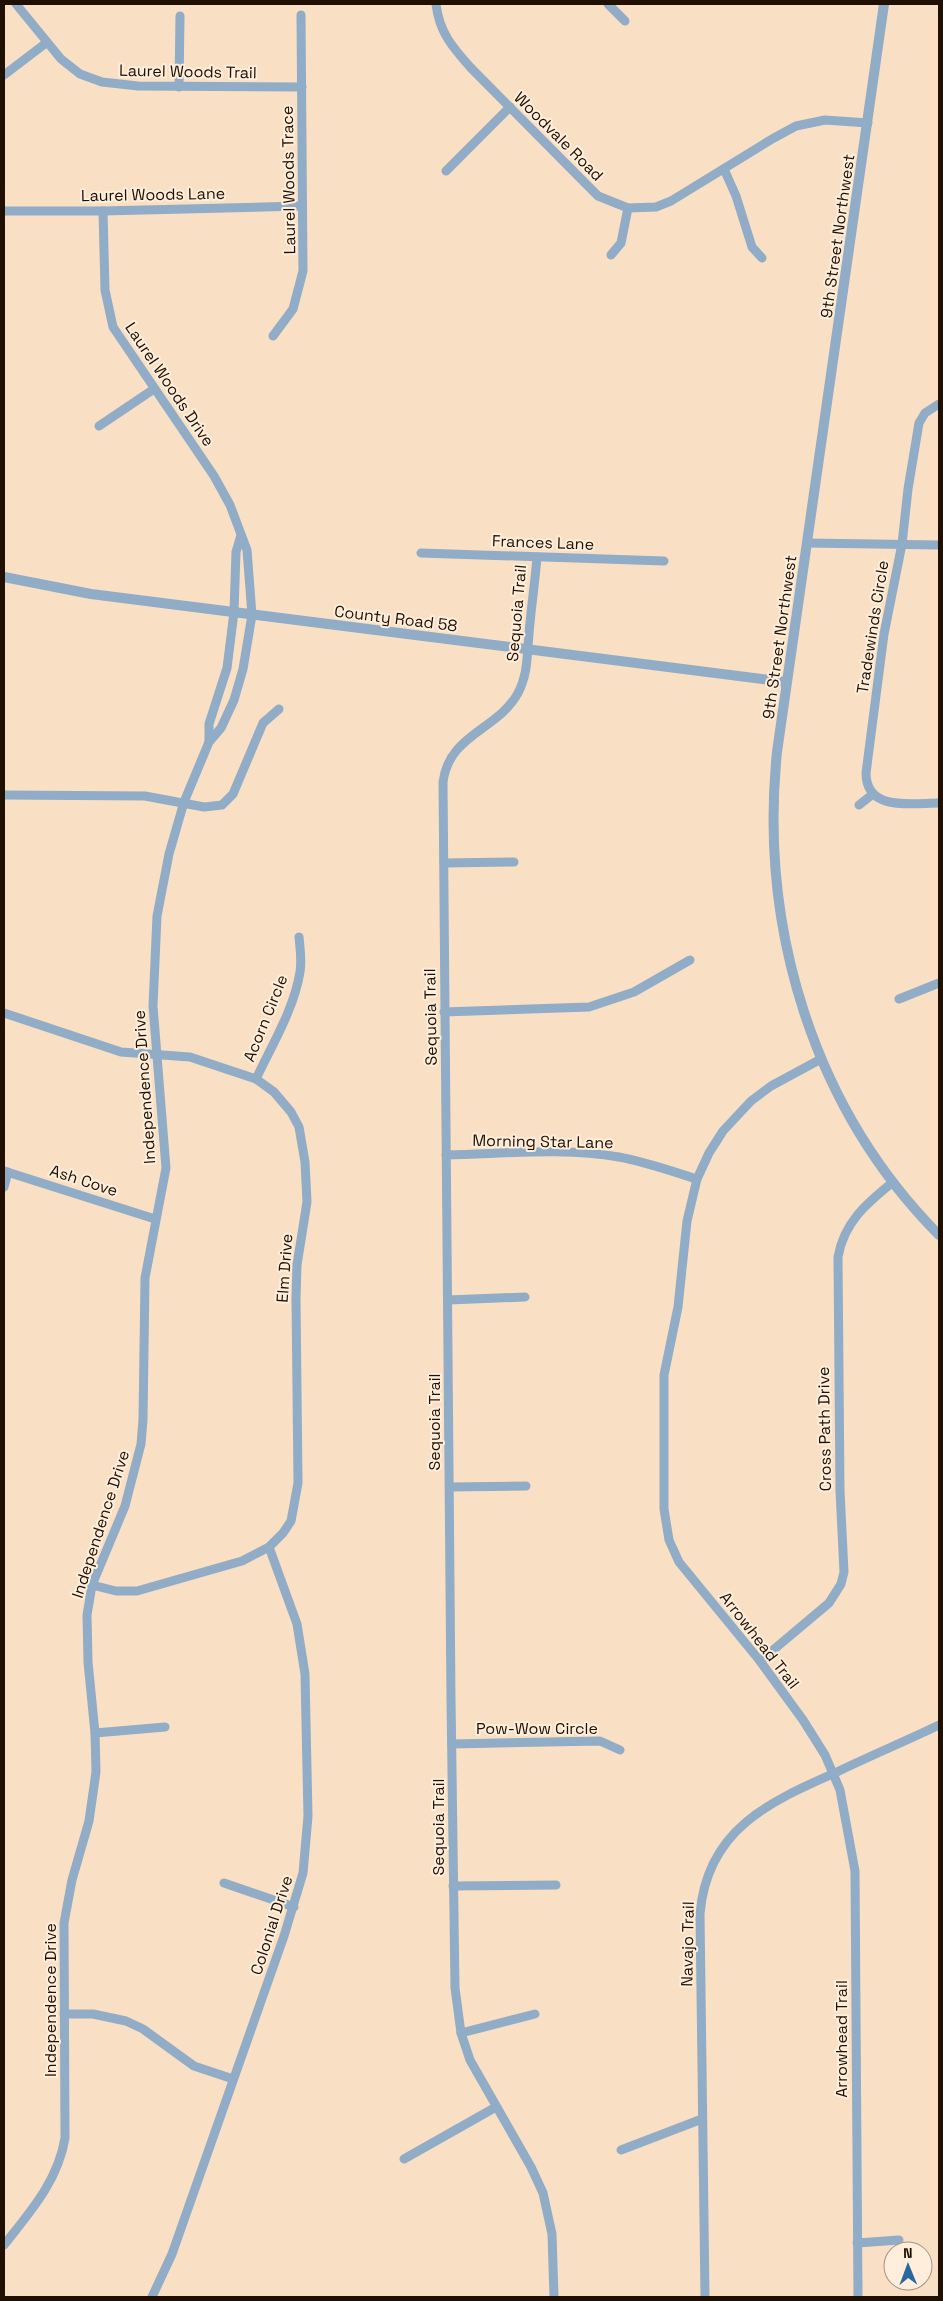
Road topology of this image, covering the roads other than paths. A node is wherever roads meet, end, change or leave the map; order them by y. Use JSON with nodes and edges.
{"nodes":[{"id":1,"x":16,"y":4,"type":"edge"},
{"id":2,"x":436,"y":4,"type":"edge"},
{"id":3,"x":608,"y":4,"type":"edge"},
{"id":4,"x":884,"y":4,"type":"edge"},
{"id":5,"x":301,"y":15,"type":"dead end"},
{"id":6,"x":180,"y":16,"type":"dead end"},
{"id":7,"x":625,"y":21,"type":"dead end"},
{"id":8,"x":46,"y":43,"type":"junction"},
{"id":9,"x":4,"y":75,"type":"edge"},
{"id":10,"x":180,"y":87,"type":"junction"},
{"id":11,"x":302,"y":87,"type":"junction"},
{"id":12,"x":510,"y":107,"type":"junction"},
{"id":13,"x":868,"y":123,"type":"junction"},
{"id":14,"x":724,"y":169,"type":"junction"},
{"id":15,"x":446,"y":171,"type":"dead end"},
{"id":16,"x":302,"y":206,"type":"junction"},
{"id":17,"x":628,"y":208,"type":"junction"},
{"id":18,"x":103,"y":211,"type":"junction"},
{"id":19,"x":4,"y":212,"type":"edge"},
{"id":20,"x":611,"y":254,"type":"dead end"},
{"id":21,"x":762,"y":258,"type":"dead end"},
{"id":22,"x":273,"y":336,"type":"dead end"},
{"id":23,"x":154,"y":389,"type":"junction"},
{"id":24,"x":939,"y":404,"type":"edge"},
{"id":25,"x":100,"y":426,"type":"dead end"},
{"id":26,"x":241,"y":535,"type":"junction"},
{"id":27,"x":808,"y":543,"type":"junction"},
{"id":28,"x":902,"y":544,"type":"junction"},
{"id":29,"x":939,"y":545,"type":"edge"},
{"id":30,"x":421,"y":553,"type":"dead end"},
{"id":31,"x":537,"y":557,"type":"junction"},
{"id":32,"x":664,"y":561,"type":"dead end"},
{"id":33,"x":4,"y":577,"type":"edge"},
{"id":34,"x":234,"y":612,"type":"junction"},
{"id":35,"x":252,"y":615,"type":"junction"},
{"id":36,"x":529,"y":649,"type":"junction"},
{"id":37,"x":786,"y":682,"type":"junction"},
{"id":38,"x":279,"y":710,"type":"dead end"},
{"id":39,"x":209,"y":742,"type":"junction"},
{"id":40,"x":873,"y":794,"type":"junction"},
{"id":41,"x":4,"y":795,"type":"edge"},
{"id":42,"x":184,"y":802,"type":"junction"},
{"id":43,"x":939,"y":803,"type":"edge"},
{"id":44,"x":859,"y":805,"type":"dead end"},
{"id":45,"x":514,"y":862,"type":"dead end"},
{"id":46,"x":444,"y":863,"type":"junction"},
{"id":47,"x":299,"y":937,"type":"dead end"},
{"id":48,"x":690,"y":960,"type":"dead end"},
{"id":49,"x":939,"y":983,"type":"edge"},
{"id":50,"x":899,"y":999,"type":"dead end"},
{"id":51,"x":444,"y":1012,"type":"junction"},
{"id":52,"x":4,"y":1013,"type":"edge"},
{"id":53,"x":156,"y":1054,"type":"junction"},
{"id":54,"x":821,"y":1059,"type":"junction"},
{"id":55,"x":256,"y":1079,"type":"junction"},
{"id":56,"x":446,"y":1155,"type":"junction"},
{"id":57,"x":6,"y":1171,"type":"edge"},
{"id":58,"x":697,"y":1179,"type":"junction"},
{"id":59,"x":893,"y":1182,"type":"junction"},
{"id":60,"x":4,"y":1187,"type":"edge"},
{"id":61,"x":155,"y":1219,"type":"junction"},
{"id":62,"x":939,"y":1235,"type":"edge"},
{"id":63,"x":525,"y":1297,"type":"dead end"},
{"id":64,"x":448,"y":1300,"type":"junction"},
{"id":65,"x":526,"y":1486,"type":"dead end"},
{"id":66,"x":450,"y":1487,"type":"junction"},
{"id":67,"x":269,"y":1546,"type":"junction"},
{"id":68,"x":92,"y":1585,"type":"junction"},
{"id":69,"x":760,"y":1661,"type":"junction"},
{"id":70,"x":939,"y":1725,"type":"edge"},
{"id":71,"x":164,"y":1727,"type":"dead end"},
{"id":72,"x":95,"y":1733,"type":"junction"},
{"id":73,"x":452,"y":1744,"type":"junction"},
{"id":74,"x":620,"y":1750,"type":"dead end"},
{"id":75,"x":833,"y":1773,"type":"junction"},
{"id":76,"x":224,"y":1883,"type":"dead end"},
{"id":77,"x":556,"y":1885,"type":"dead end"},
{"id":78,"x":453,"y":1886,"type":"junction"},
{"id":79,"x":294,"y":1907,"type":"junction"},
{"id":80,"x":64,"y":2014,"type":"junction"},
{"id":81,"x":534,"y":2014,"type":"dead end"},
{"id":82,"x":461,"y":2033,"type":"junction"},
{"id":83,"x":233,"y":2080,"type":"junction"},
{"id":84,"x":496,"y":2107,"type":"junction"},
{"id":85,"x":702,"y":2118,"type":"junction"},
{"id":86,"x":622,"y":2150,"type":"dead end"},
{"id":87,"x":404,"y":2159,"type":"dead end"},
{"id":88,"x":899,"y":2240,"type":"dead end"},
{"id":89,"x":857,"y":2243,"type":"junction"},
{"id":90,"x":4,"y":2244,"type":"edge"},
{"id":91,"x":152,"y":2297,"type":"edge"},
{"id":92,"x":554,"y":2297,"type":"edge"},
{"id":93,"x":704,"y":2297,"type":"edge"},
{"id":94,"x":858,"y":2297,"type":"edge"}],
"edges":[{"from":1,"to":8,"type":"street","name":"Laurel Woods Trail"},
{"from":2,"to":12,"type":"street","name":"Woodvale Road"},
{"from":3,"to":7,"type":"street"},
{"from":4,"to":13,"type":"street","name":"9th Street Northwest"},
{"from":5,"to":11,"type":"street","name":"Laurel Woods Trace"},
{"from":6,"to":10,"type":"street"},
{"from":8,"to":9,"type":"street"},
{"from":8,"to":10,"type":"street","name":"Laurel Woods Trail"},
{"from":10,"to":11,"type":"street","name":"Laurel Woods Trail"},
{"from":11,"to":16,"type":"street","name":"Laurel Woods Trace"},
{"from":12,"to":15,"type":"street"},
{"from":12,"to":17,"type":"street","name":"Woodvale Road"},
{"from":13,"to":14,"type":"street","name":"Woodvale Road"},
{"from":13,"to":27,"type":"street","name":"9th Street Northwest"},
{"from":14,"to":17,"type":"street","name":"Woodvale Road"},
{"from":14,"to":21,"type":"street"},
{"from":16,"to":18,"type":"street","name":"Laurel Woods Lane"},
{"from":16,"to":22,"type":"street","name":"Laurel Woods Trace"},
{"from":17,"to":20,"type":"street"},
{"from":18,"to":19,"type":"street","name":"Laurel Woods Lane"},
{"from":18,"to":23,"type":"street","name":"Laurel Woods Drive"},
{"from":23,"to":25,"type":"street"},
{"from":23,"to":26,"type":"street","name":"Laurel Woods Drive"},
{"from":24,"to":28,"type":"street","name":"Tradewinds Circle"},
{"from":26,"to":34,"type":"street"},
{"from":26,"to":35,"type":"street","name":"Laurel Woods Drive"},
{"from":27,"to":28,"type":"street"},
{"from":27,"to":37,"type":"street","name":"9th Street Northwest"},
{"from":28,"to":29,"type":"street"},
{"from":28,"to":40,"type":"street","name":"Tradewinds Circle"},
{"from":30,"to":31,"type":"street","name":"Frances Lane"},
{"from":31,"to":32,"type":"street","name":"Frances Lane"},
{"from":31,"to":36,"type":"street","name":"Sequoia Trail"},
{"from":33,"to":34,"type":"street","name":"County Road 58"},
{"from":34,"to":35,"type":"street","name":"County Road 58"},
{"from":34,"to":39,"type":"street","name":"Independence Drive"},
{"from":35,"to":36,"type":"street","name":"County Road 58"},
{"from":35,"to":39,"type":"street","name":"Independence Drive"},
{"from":36,"to":37,"type":"street","name":"County Road 58"},
{"from":36,"to":46,"type":"street","name":"Sequoia Trail"},
{"from":37,"to":54,"type":"street","name":"9th Street Northwest"},
{"from":38,"to":42,"type":"street"},
{"from":39,"to":42,"type":"street","name":"Independence Drive"},
{"from":40,"to":43,"type":"street"},
{"from":40,"to":44,"type":"street"},
{"from":41,"to":42,"type":"street"},
{"from":42,"to":53,"type":"street","name":"Independence Drive"},
{"from":45,"to":46,"type":"street"},
{"from":46,"to":51,"type":"street","name":"Sequoia Trail"},
{"from":47,"to":55,"type":"street","name":"Acorn Circle"},
{"from":48,"to":51,"type":"street"},
{"from":49,"to":50,"type":"street"},
{"from":51,"to":56,"type":"street","name":"Sequoia Trail"},
{"from":52,"to":53,"type":"street","name":"Elm Drive"},
{"from":53,"to":55,"type":"street","name":"Elm Drive"},
{"from":53,"to":61,"type":"street","name":"Independence Drive"},
{"from":54,"to":58,"type":"street","name":"Arrowhead Trail"},
{"from":54,"to":59,"type":"street","name":"9th Street Northwest"},
{"from":55,"to":67,"type":"street","name":"Elm Drive"},
{"from":56,"to":58,"type":"street","name":"Morning Star Lane"},
{"from":56,"to":64,"type":"street","name":"Sequoia Trail"},
{"from":57,"to":60,"type":"street"},
{"from":57,"to":61,"type":"street","name":"Ash Cove"},
{"from":58,"to":69,"type":"street","name":"Arrowhead Trail"},
{"from":59,"to":62,"type":"street","name":"9th Street Northwest"},
{"from":59,"to":69,"type":"street","name":"Cross Path Drive"},
{"from":61,"to":68,"type":"street","name":"Independence Drive"},
{"from":63,"to":64,"type":"street"},
{"from":64,"to":66,"type":"street","name":"Sequoia Trail"},
{"from":65,"to":66,"type":"street"},
{"from":66,"to":73,"type":"street","name":"Sequoia Trail"},
{"from":67,"to":68,"type":"street","name":"Elm Drive"},
{"from":67,"to":79,"type":"street","name":"Colonial Drive"},
{"from":68,"to":72,"type":"street","name":"Independence Drive"},
{"from":69,"to":75,"type":"street","name":"Arrowhead Trail"},
{"from":70,"to":75,"type":"street","name":"Navajo Trail"},
{"from":71,"to":72,"type":"street"},
{"from":72,"to":80,"type":"street","name":"Independence Drive"},
{"from":73,"to":74,"type":"street","name":"Pow-Wow Circle"},
{"from":73,"to":78,"type":"street","name":"Sequoia Trail"},
{"from":75,"to":85,"type":"street","name":"Navajo Trail"},
{"from":75,"to":89,"type":"street","name":"Arrowhead Trail"},
{"from":76,"to":79,"type":"street"},
{"from":77,"to":78,"type":"street"},
{"from":78,"to":82,"type":"street","name":"Sequoia Trail"},
{"from":79,"to":83,"type":"street","name":"Colonial Drive"},
{"from":80,"to":83,"type":"street"},
{"from":80,"to":90,"type":"street","name":"Independence Drive"},
{"from":81,"to":82,"type":"street"},
{"from":82,"to":84,"type":"street","name":"Sequoia Trail"},
{"from":83,"to":91,"type":"street","name":"Colonial Drive"},
{"from":84,"to":87,"type":"street"},
{"from":84,"to":92,"type":"street","name":"Sequoia Trail"},
{"from":85,"to":86,"type":"street"},
{"from":85,"to":93,"type":"street","name":"Navajo Trail"},
{"from":88,"to":89,"type":"street"},
{"from":89,"to":94,"type":"street","name":"Arrowhead Trail"}]}
